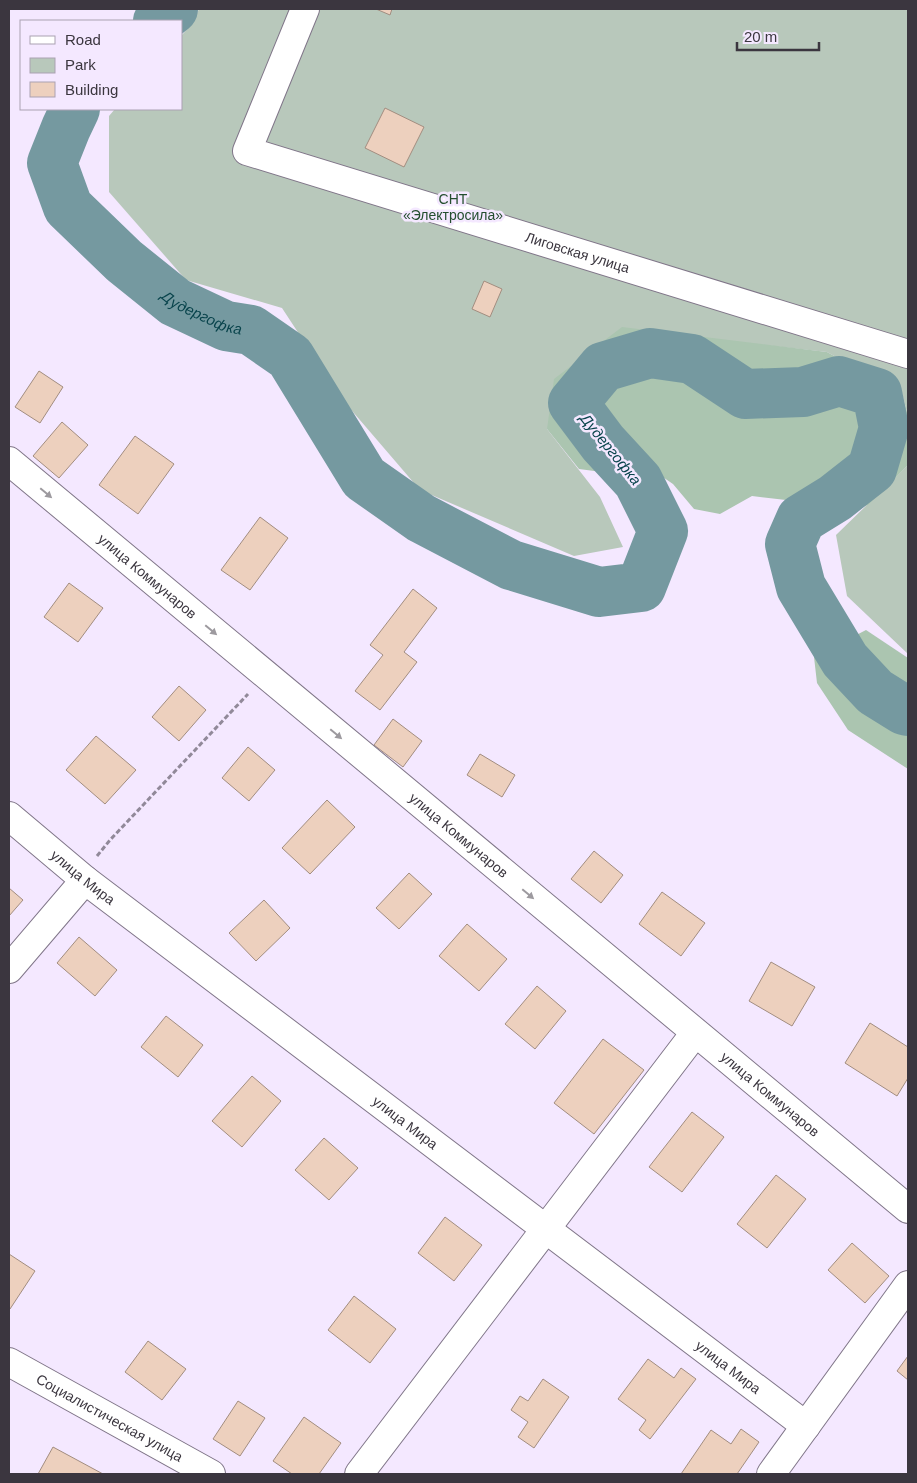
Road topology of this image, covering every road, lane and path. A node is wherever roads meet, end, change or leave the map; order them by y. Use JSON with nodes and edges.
{"nodes":[{"id":1,"x":305,"y":9,"type":"edge"},
{"id":2,"x":908,"y":354,"type":"edge"},
{"id":3,"x":9,"y":461,"type":"edge"},
{"id":4,"x":266,"y":675,"type":"junction"},
{"id":5,"x":9,"y":816,"type":"edge"},
{"id":6,"x":85,"y":880,"type":"junction"},
{"id":7,"x":9,"y":969,"type":"edge"},
{"id":8,"x":695,"y":1033,"type":"junction"},
{"id":9,"x":908,"y":1209,"type":"edge"},
{"id":10,"x":546,"y":1230,"type":"junction"},
{"id":11,"x":908,"y":1285,"type":"edge"},
{"id":12,"x":9,"y":1362,"type":"edge"},
{"id":13,"x":806,"y":1426,"type":"junction"},
{"id":14,"x":211,"y":1474,"type":"edge"},
{"id":15,"x":359,"y":1474,"type":"edge"},
{"id":16,"x":771,"y":1474,"type":"edge"}],
"edges":[{"from":1,"to":2,"type":"street","name":"Лиговская улица"},
{"from":3,"to":4,"type":"street","name":"улица Коммунаров","one_way":true},
{"from":4,"to":6,"type":"path"},
{"from":4,"to":8,"type":"street","name":"улица Коммунаров","one_way":true},
{"from":5,"to":6,"type":"street","name":"улица Мира"},
{"from":6,"to":7,"type":"street"},
{"from":6,"to":10,"type":"street","name":"улица Мира"},
{"from":8,"to":9,"type":"street","name":"улица Коммунаров"},
{"from":8,"to":10,"type":"street"},
{"from":10,"to":13,"type":"street","name":"улица Мира"},
{"from":10,"to":15,"type":"street"},
{"from":11,"to":13,"type":"street"},
{"from":12,"to":14,"type":"street","name":"Социалистическая улица"},
{"from":13,"to":16,"type":"street"}]}
